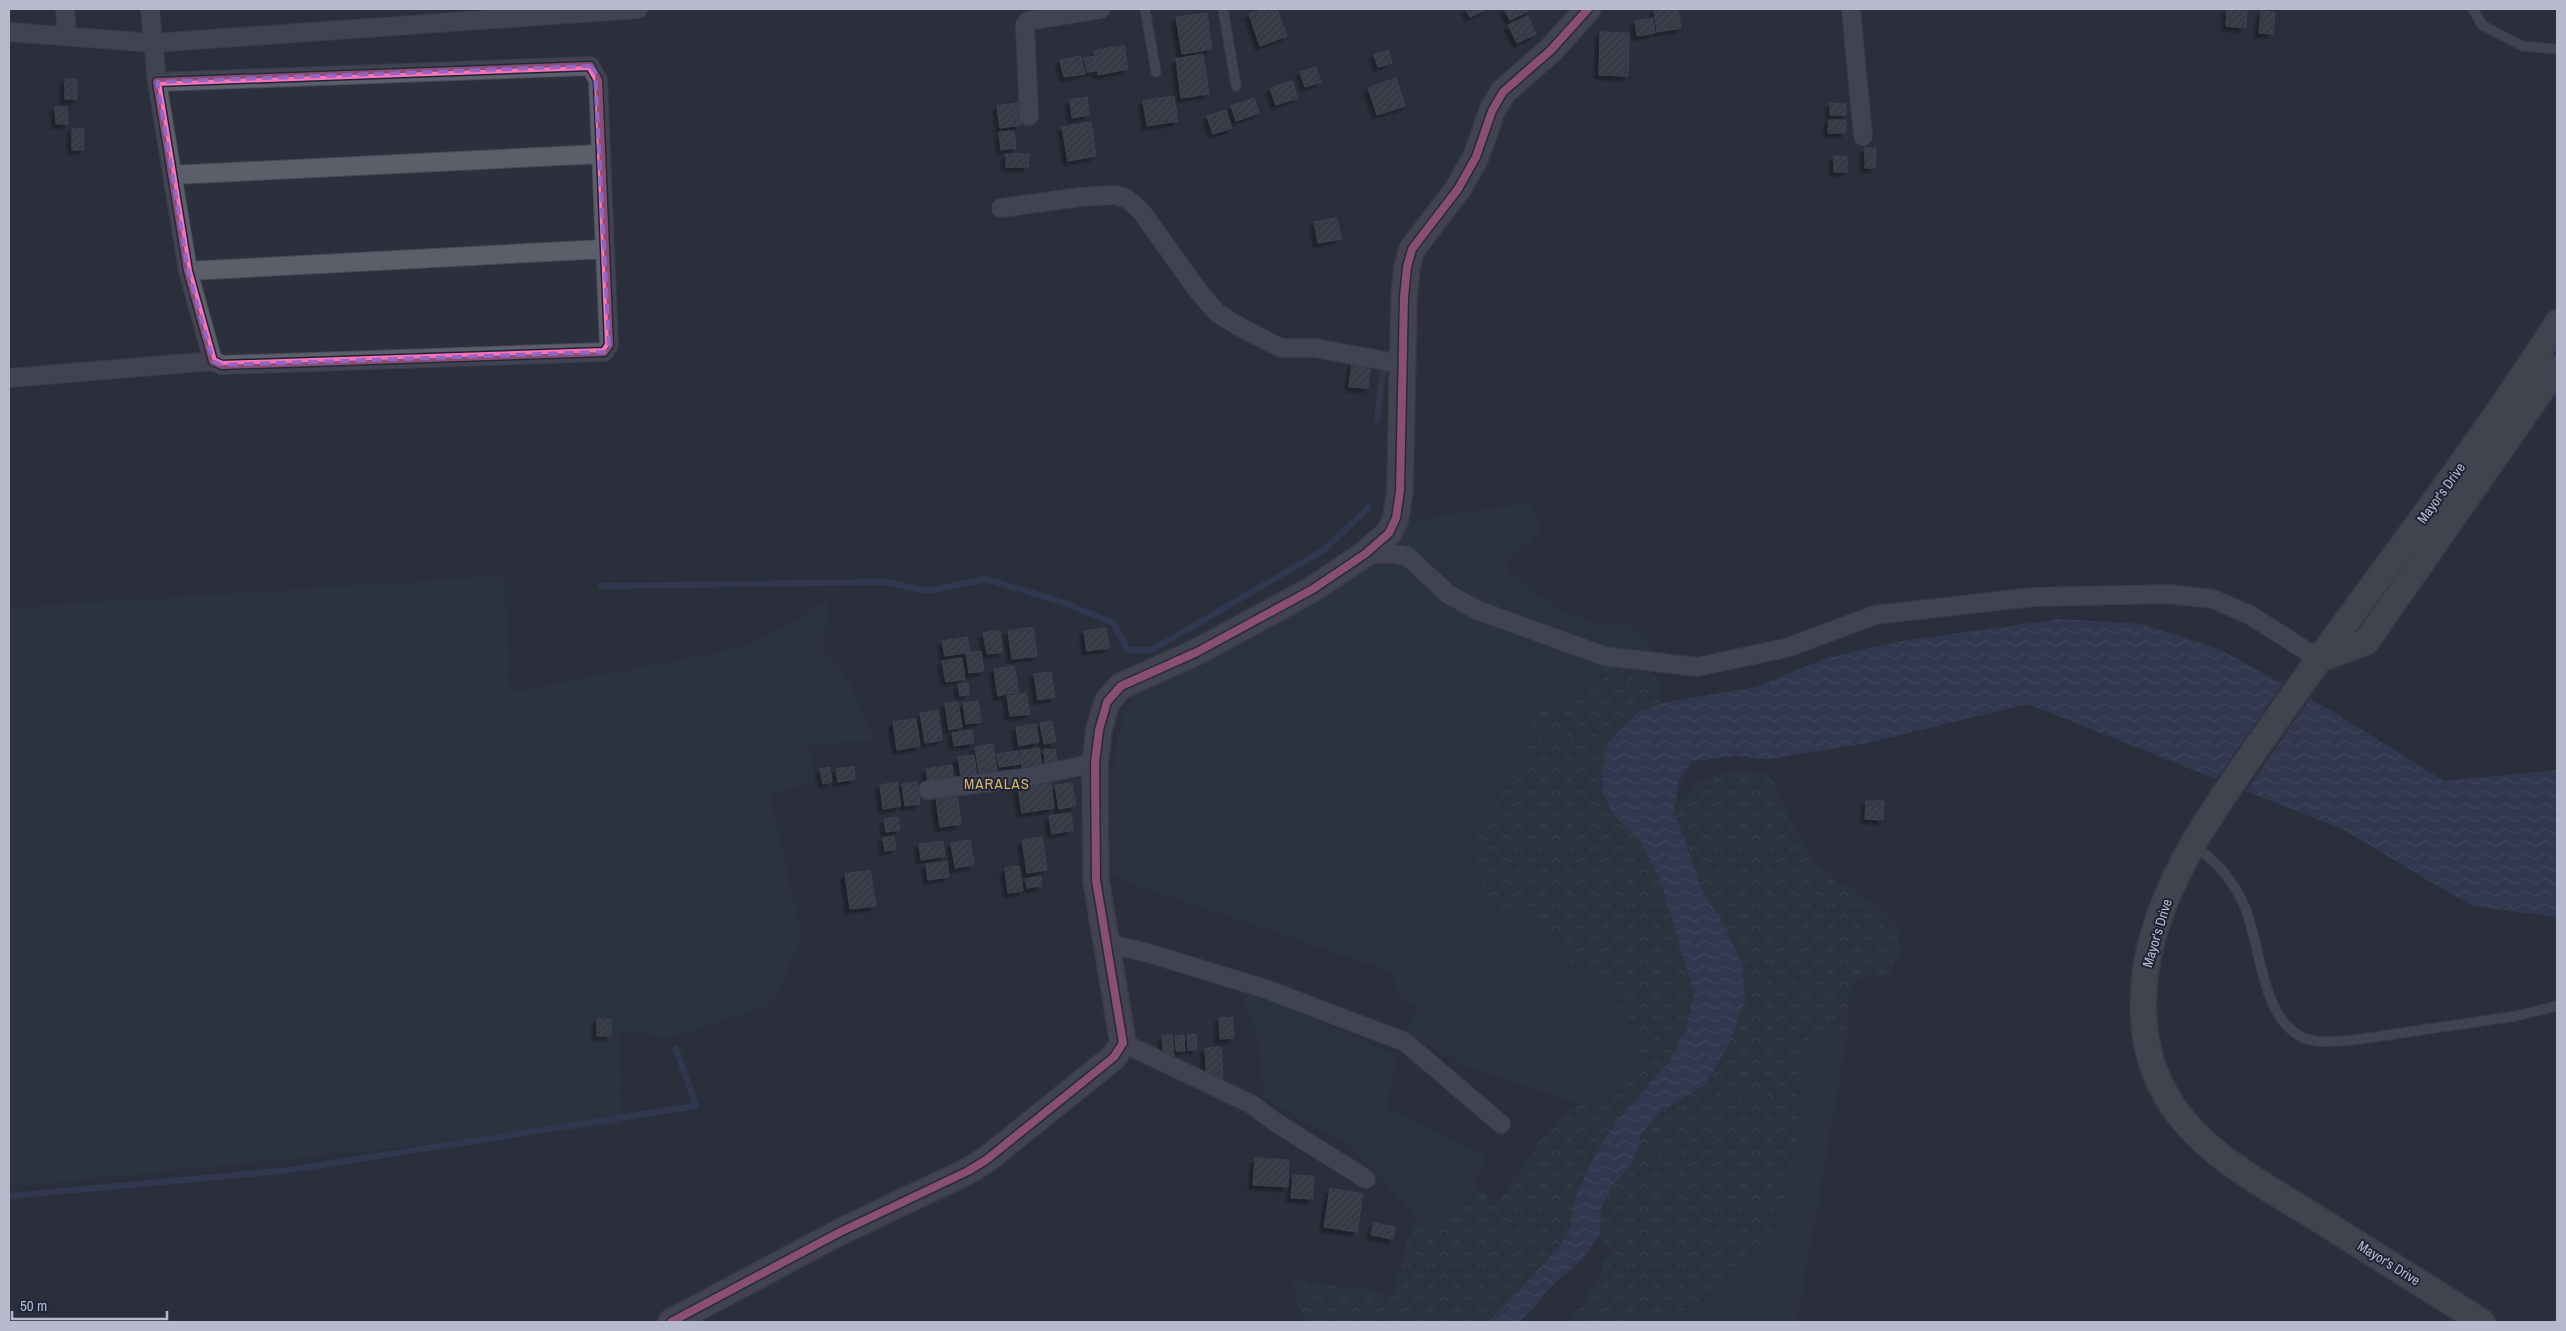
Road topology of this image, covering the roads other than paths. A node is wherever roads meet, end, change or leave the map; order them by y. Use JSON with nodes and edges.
{"nodes":[{"id":1,"x":65,"y":9,"type":"edge"},
{"id":2,"x":150,"y":9,"type":"edge"},
{"id":3,"x":638,"y":9,"type":"edge"},
{"id":4,"x":1101,"y":9,"type":"edge"},
{"id":5,"x":1145,"y":9,"type":"edge"},
{"id":6,"x":1223,"y":9,"type":"edge"},
{"id":7,"x":1588,"y":9,"type":"edge"},
{"id":8,"x":1851,"y":9,"type":"edge"},
{"id":9,"x":2473,"y":9,"type":"edge"},
{"id":10,"x":9,"y":32,"type":"edge"},
{"id":11,"x":67,"y":36,"type":"junction"},
{"id":12,"x":153,"y":43,"type":"junction"},
{"id":13,"x":2557,"y":49,"type":"edge"},
{"id":14,"x":1156,"y":72,"type":"dead end"},
{"id":15,"x":157,"y":82,"type":"junction"},
{"id":16,"x":1236,"y":86,"type":"dead end"},
{"id":17,"x":1029,"y":116,"type":"dead end"},
{"id":18,"x":1864,"y":136,"type":"dead end"},
{"id":19,"x":600,"y":154,"type":"junction"},
{"id":20,"x":172,"y":175,"type":"junction"},
{"id":21,"x":1001,"y":208,"type":"dead end"},
{"id":22,"x":604,"y":249,"type":"junction"},
{"id":23,"x":188,"y":271,"type":"junction"},
{"id":24,"x":2557,"y":323,"type":"edge"},
{"id":25,"x":213,"y":361,"type":"junction"},
{"id":26,"x":1401,"y":364,"type":"junction"},
{"id":27,"x":2557,"y":368,"type":"edge"},
{"id":28,"x":9,"y":378,"type":"edge"},
{"id":29,"x":1366,"y":554,"type":"junction"},
{"id":30,"x":2313,"y":667,"type":"junction"},
{"id":31,"x":1094,"y":763,"type":"junction"},
{"id":32,"x":928,"y":790,"type":"dead end"},
{"id":33,"x":2197,"y":836,"type":"junction"},
{"id":34,"x":1106,"y":943,"type":"junction"},
{"id":35,"x":2557,"y":1006,"type":"edge"},
{"id":36,"x":1123,"y":1043,"type":"junction"},
{"id":37,"x":1501,"y":1124,"type":"dead end"},
{"id":38,"x":1366,"y":1179,"type":"dead end"},
{"id":39,"x":671,"y":1322,"type":"edge"},
{"id":40,"x":2482,"y":1322,"type":"edge"}],
"edges":[{"from":1,"to":11,"type":"street"},
{"from":2,"to":12,"type":"street"},
{"from":3,"to":12,"type":"street"},
{"from":4,"to":17,"type":"street"},
{"from":5,"to":14,"type":"lane"},
{"from":6,"to":16,"type":"lane"},
{"from":7,"to":26,"type":"street"},
{"from":8,"to":18,"type":"street"},
{"from":9,"to":13,"type":"lane"},
{"from":10,"to":11,"type":"street"},
{"from":11,"to":12,"type":"street"},
{"from":12,"to":15,"type":"street"},
{"from":15,"to":19,"type":"street"},
{"from":15,"to":20,"type":"street"},
{"from":19,"to":20,"type":"street"},
{"from":19,"to":22,"type":"street"},
{"from":20,"to":23,"type":"street"},
{"from":21,"to":26,"type":"street"},
{"from":22,"to":23,"type":"street"},
{"from":22,"to":25,"type":"street"},
{"from":23,"to":25,"type":"street"},
{"from":24,"to":30,"type":"street","name":"Mayor's Drive"},
{"from":25,"to":28,"type":"street"},
{"from":26,"to":29,"type":"street"},
{"from":27,"to":30,"type":"street","name":"Mayor's Drive"},
{"from":29,"to":30,"type":"street"},
{"from":29,"to":31,"type":"street"},
{"from":30,"to":33,"type":"street","name":"Mayor's Drive"},
{"from":31,"to":32,"type":"street"},
{"from":31,"to":34,"type":"street"},
{"from":33,"to":35,"type":"lane"},
{"from":33,"to":40,"type":"street","name":"Mayor's Drive"},
{"from":34,"to":36,"type":"street"},
{"from":34,"to":37,"type":"street"},
{"from":36,"to":38,"type":"street"},
{"from":36,"to":39,"type":"street"}]}
